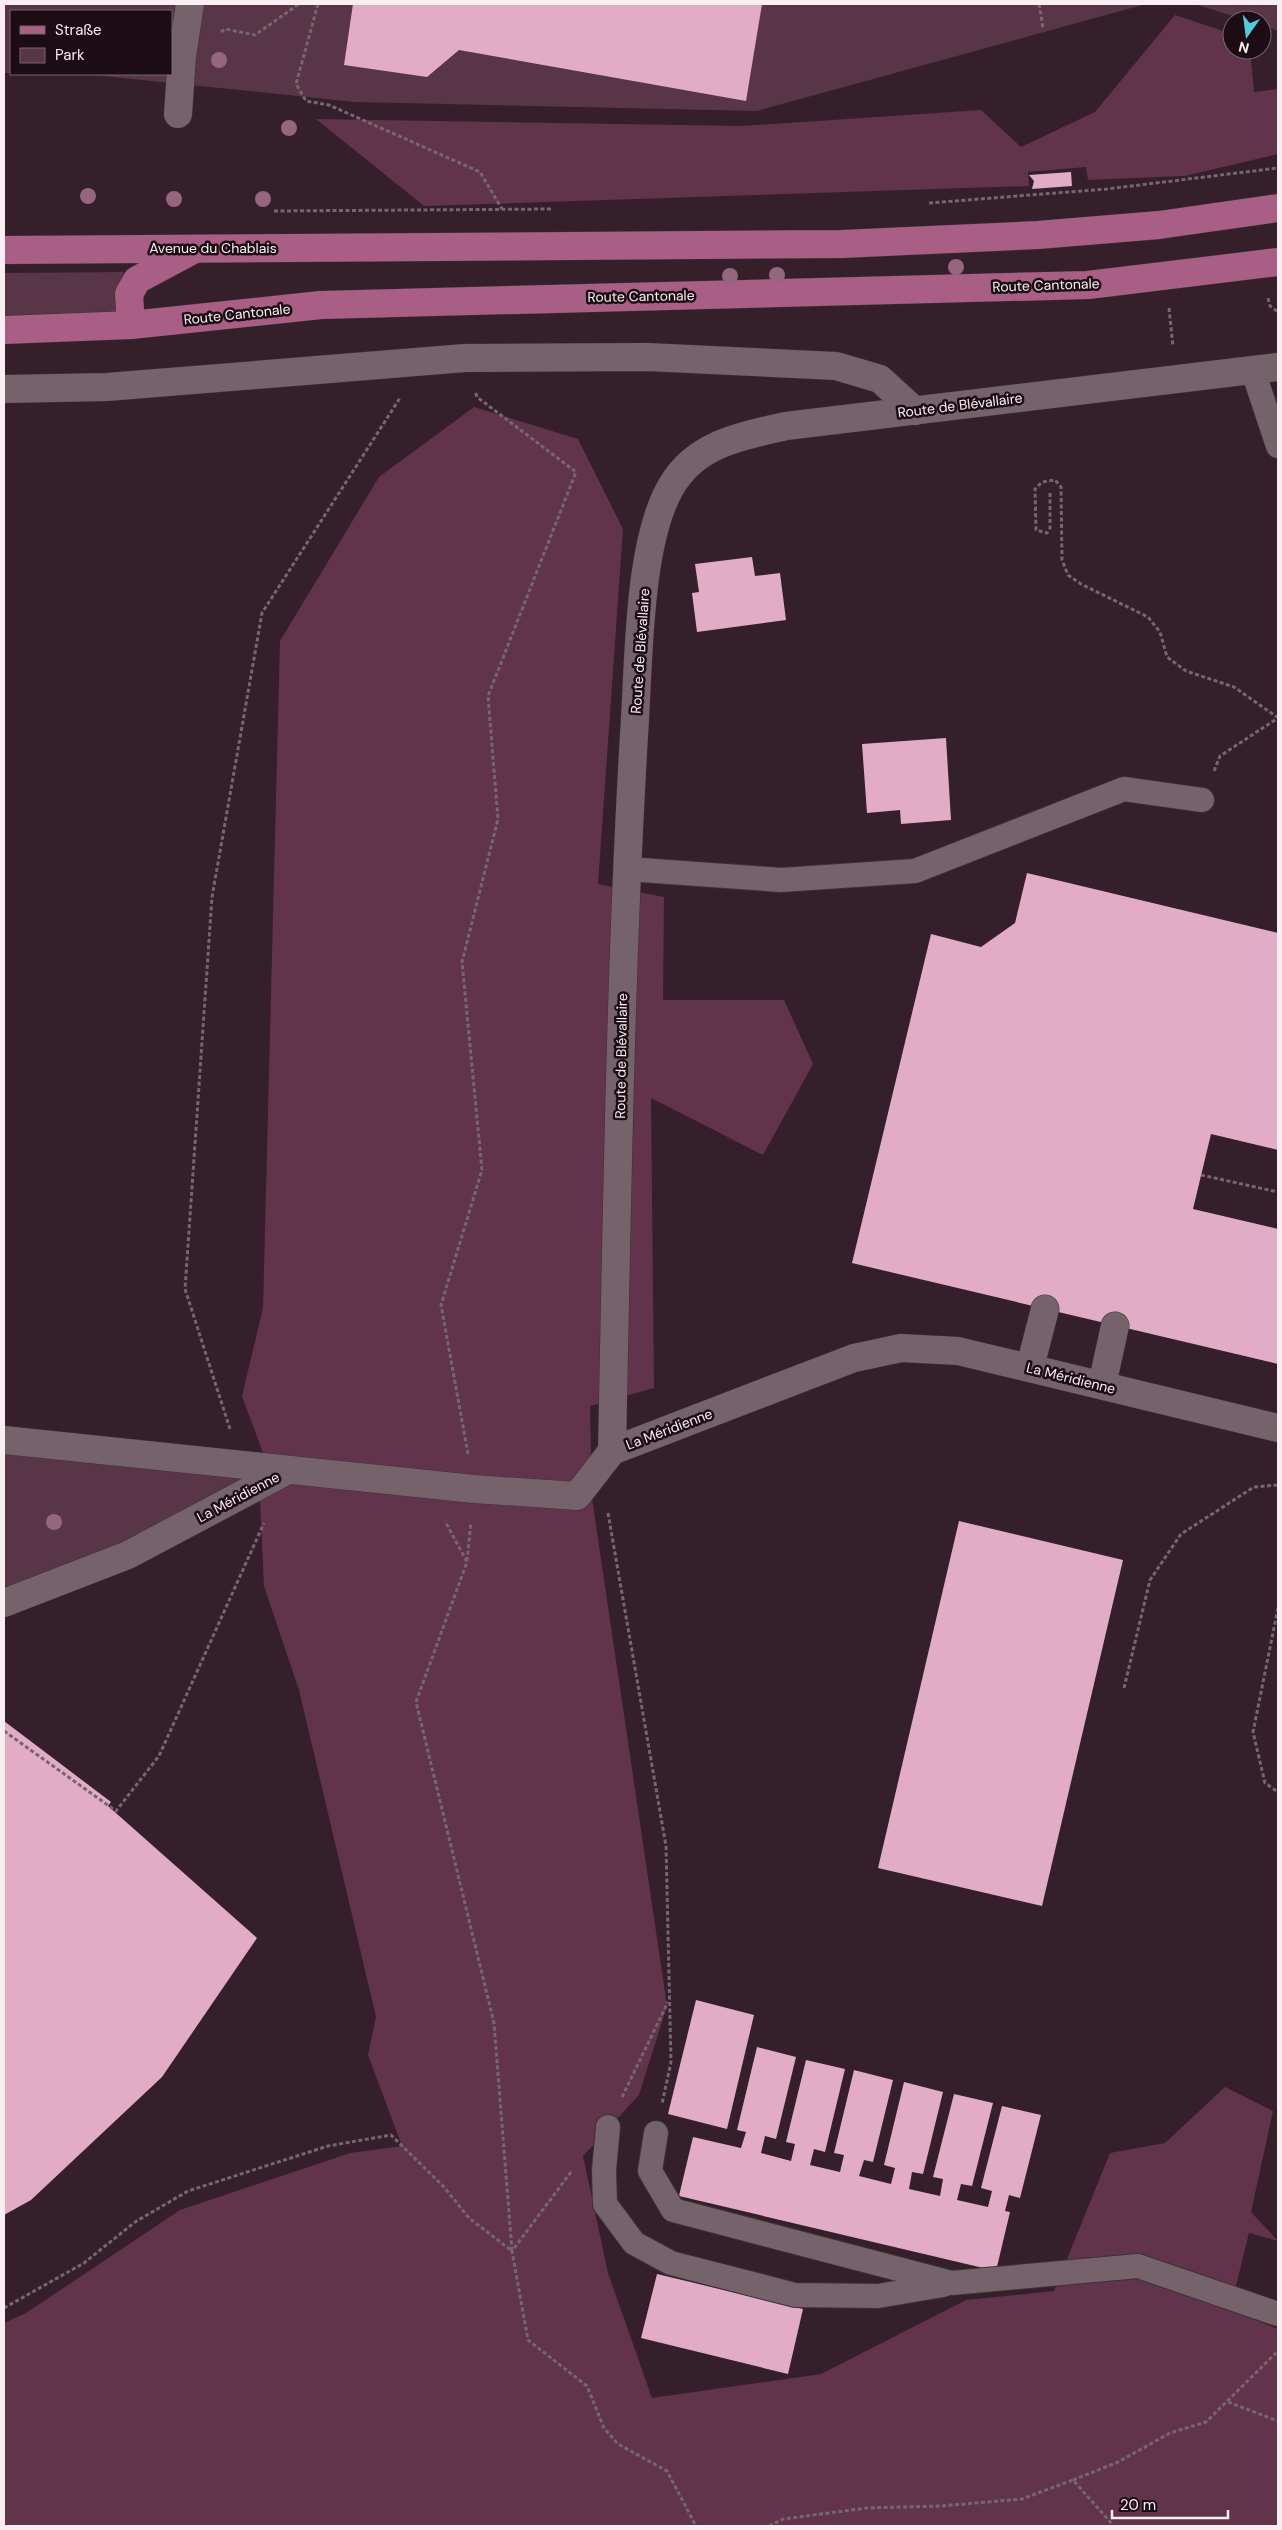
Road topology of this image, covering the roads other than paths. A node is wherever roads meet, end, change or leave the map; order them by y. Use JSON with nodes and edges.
{"nodes":[{"id":1,"x":190,"y":4,"type":"edge"},
{"id":2,"x":178,"y":114,"type":"dead end"},
{"id":3,"x":1278,"y":208,"type":"edge"},
{"id":4,"x":196,"y":248,"type":"junction"},
{"id":5,"x":4,"y":250,"type":"edge"},
{"id":6,"x":1278,"y":262,"type":"edge"},
{"id":7,"x":131,"y":326,"type":"junction"},
{"id":8,"x":4,"y":330,"type":"edge"},
{"id":9,"x":1266,"y":369,"type":"edge"},
{"id":10,"x":4,"y":389,"type":"edge"},
{"id":11,"x":915,"y":411,"type":"junction"},
{"id":12,"x":1278,"y":446,"type":"edge"},
{"id":13,"x":1202,"y":800,"type":"road end"},
{"id":14,"x":626,"y":869,"type":"junction"},
{"id":15,"x":1045,"y":1309,"type":"dead end"},
{"id":16,"x":1115,"y":1326,"type":"dead end"},
{"id":17,"x":1030,"y":1367,"type":"junction"},
{"id":18,"x":1102,"y":1385,"type":"junction"},
{"id":19,"x":1278,"y":1428,"type":"edge"},
{"id":20,"x":4,"y":1440,"type":"edge"},
{"id":21,"x":612,"y":1451,"type":"junction"},
{"id":22,"x":288,"y":1470,"type":"junction"},
{"id":23,"x":4,"y":1603,"type":"edge"},
{"id":24,"x":608,"y":2127,"type":"road end"},
{"id":25,"x":656,"y":2133,"type":"road end"},
{"id":26,"x":952,"y":2283,"type":"junction"},
{"id":27,"x":1278,"y":2314,"type":"edge"}],
"edges":[{"from":1,"to":2,"type":"street"},
{"from":3,"to":4,"type":"main road","name":"Avenue du Chablais"},
{"from":4,"to":5,"type":"main road","name":"Avenue du Chablais"},
{"from":4,"to":7,"type":"main road"},
{"from":6,"to":7,"type":"main road","name":"Route Cantonale"},
{"from":7,"to":8,"type":"main road","name":"Route Cantonale"},
{"from":9,"to":11,"type":"street","name":"Route de Blévallaire"},
{"from":9,"to":12,"type":"lane"},
{"from":10,"to":11,"type":"street"},
{"from":11,"to":14,"type":"street","name":"Route de Blévallaire"},
{"from":13,"to":14,"type":"lane"},
{"from":14,"to":21,"type":"street","name":"Route de Blévallaire"},
{"from":15,"to":17,"type":"street"},
{"from":16,"to":18,"type":"street"},
{"from":17,"to":18,"type":"street","name":"La Méridienne"},
{"from":17,"to":21,"type":"street","name":"La Méridienne"},
{"from":18,"to":19,"type":"street","name":"La Méridienne"},
{"from":20,"to":22,"type":"street"},
{"from":21,"to":22,"type":"street","name":"La Méridienne"},
{"from":22,"to":23,"type":"street","name":"La Méridienne"},
{"from":24,"to":26,"type":"lane"},
{"from":25,"to":26,"type":"lane"},
{"from":26,"to":27,"type":"lane"}]}
